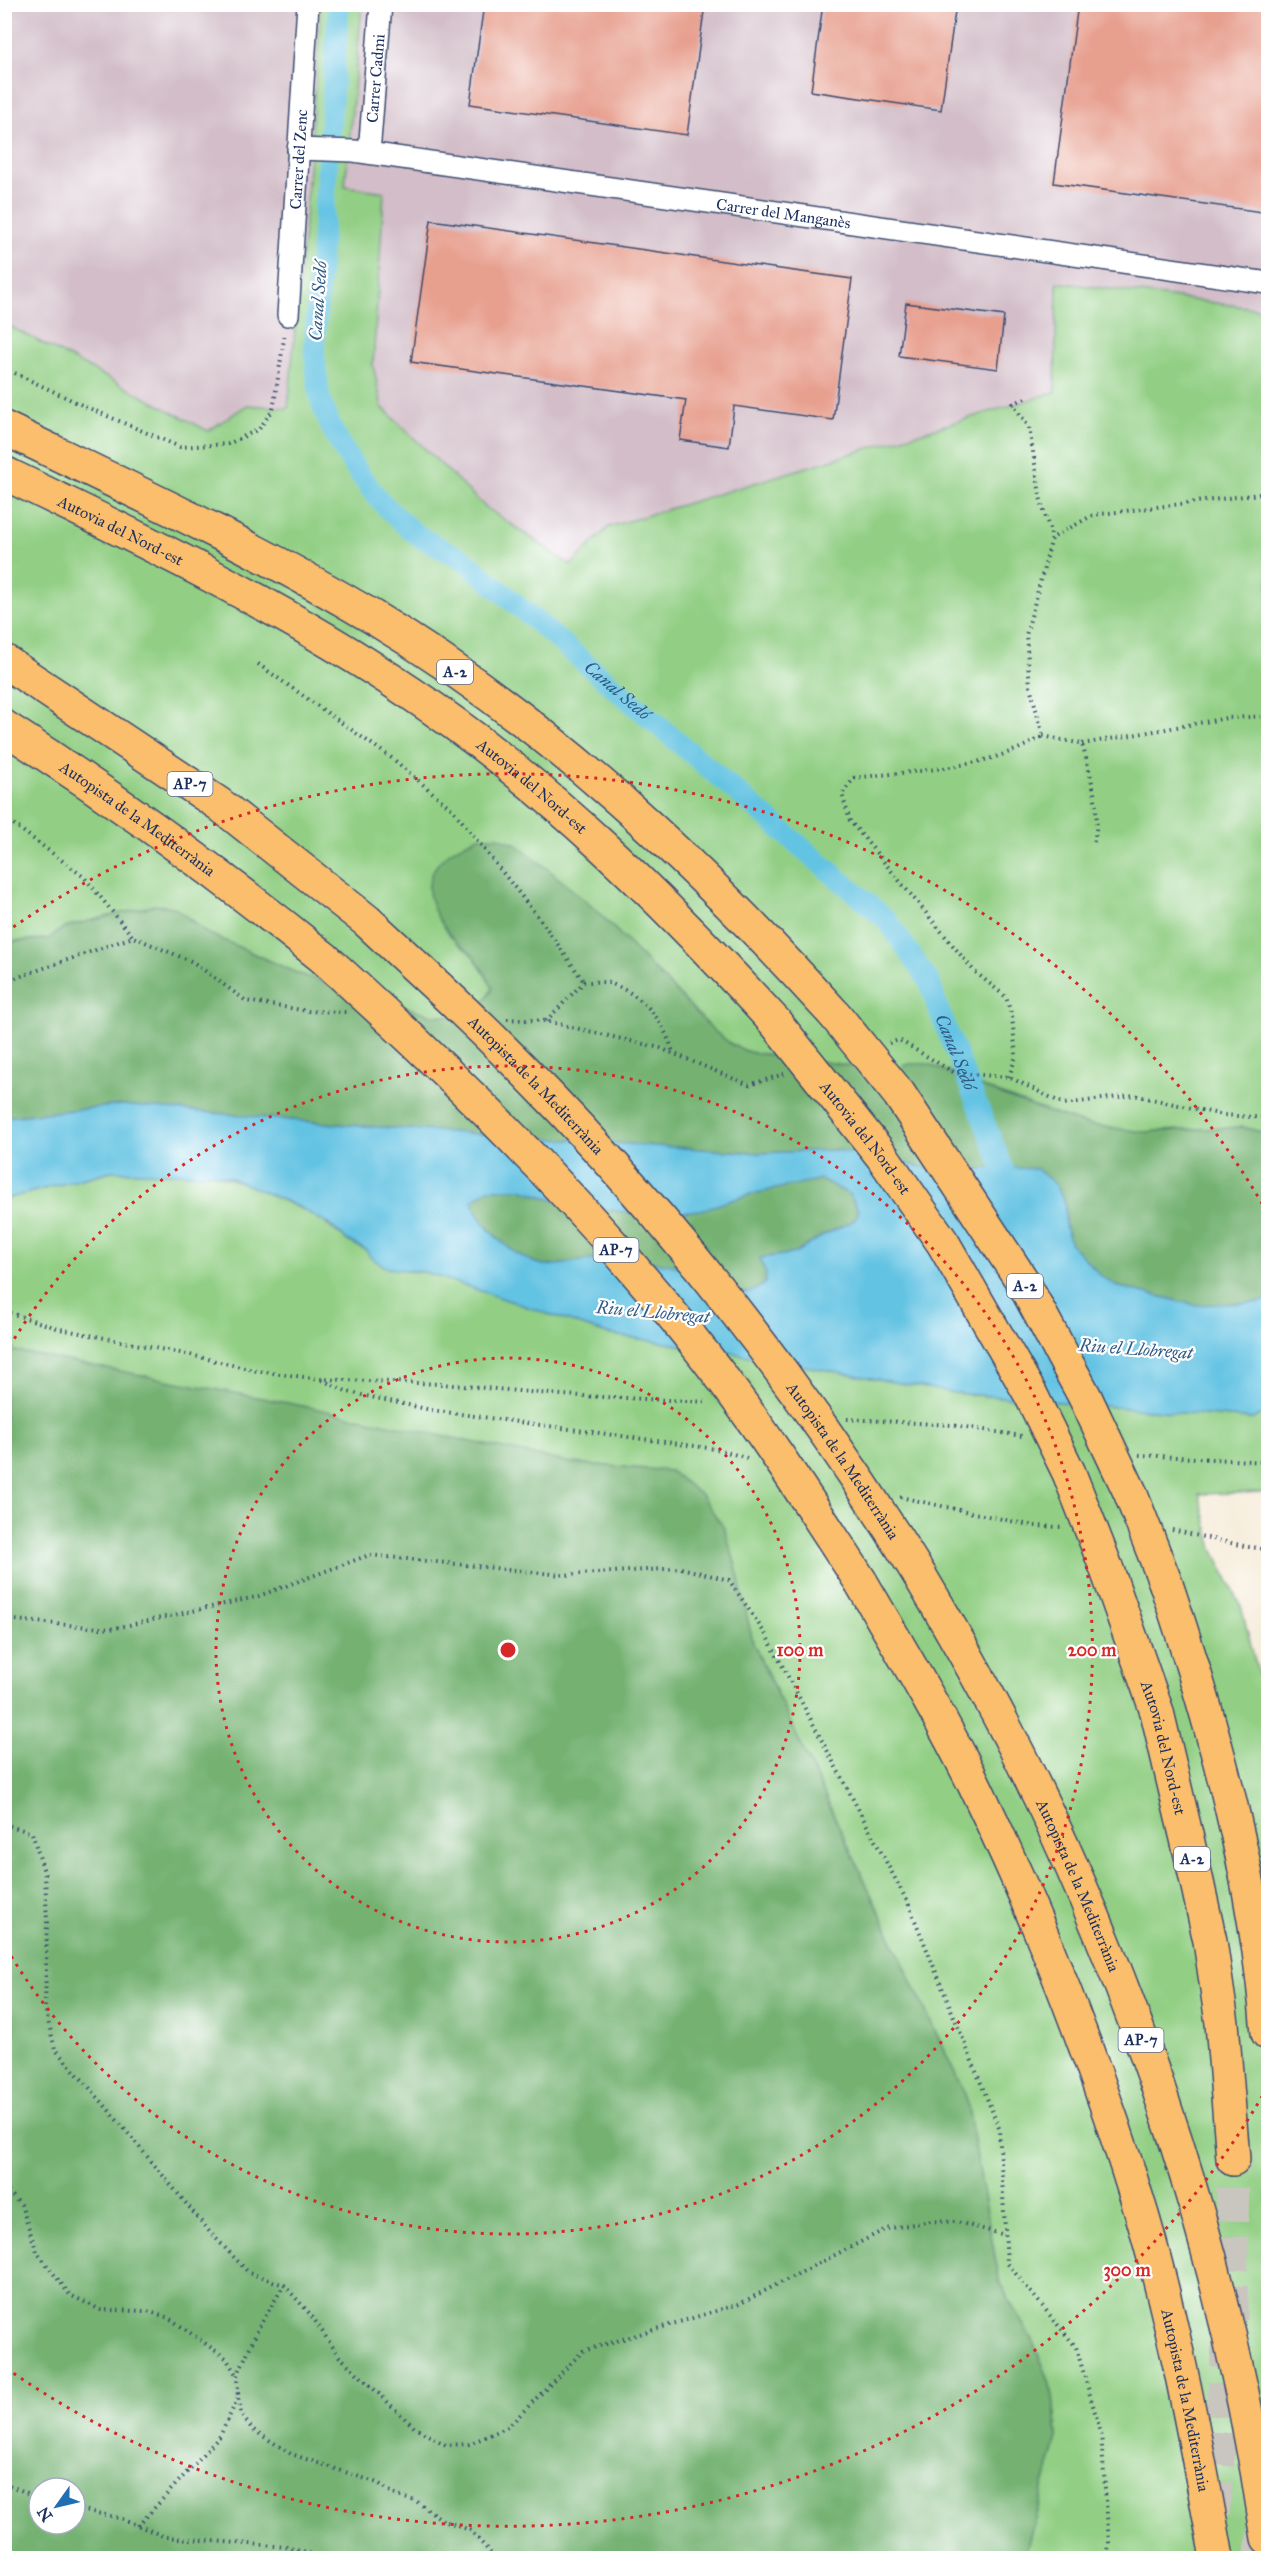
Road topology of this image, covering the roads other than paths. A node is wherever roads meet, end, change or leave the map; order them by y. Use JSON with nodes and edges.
{"nodes":[{"id":1,"x":308,"y":4,"type":"edge"},
{"id":2,"x":381,"y":4,"type":"edge"},
{"id":3,"x":306,"y":150,"type":"junction"},
{"id":4,"x":362,"y":152,"type":"junction"},
{"id":5,"x":1269,"y":283,"type":"edge"},
{"id":6,"x":288,"y":315,"type":"road end"},
{"id":7,"x":4,"y":428,"type":"edge"},
{"id":8,"x":4,"y":474,"type":"edge"},
{"id":9,"x":4,"y":661,"type":"edge"},
{"id":10,"x":4,"y":727,"type":"edge"},
{"id":11,"x":1269,"y":2033,"type":"edge"},
{"id":12,"x":1233,"y":2159,"type":"tunnel mouth"},
{"id":13,"x":1269,"y":2538,"type":"edge"},
{"id":14,"x":1216,"y":2559,"type":"edge"}],
"edges":[{"from":1,"to":3,"type":"street","name":"Carrer del Zenc"},
{"from":2,"to":4,"type":"street","name":"Carrer Cadmi"},
{"from":3,"to":4,"type":"street","name":"Carrer del Manganès"},
{"from":3,"to":6,"type":"street","name":"Carrer del Zenc"},
{"from":4,"to":5,"type":"street","name":"Carrer del Manganès"},
{"from":7,"to":11,"type":"highway","number":"A-2","bridge":true},
{"from":8,"to":12,"type":"highway","name":"Autovia del Nord-est","number":"A-2","bridge":true},
{"from":9,"to":13,"type":"highway","name":"Autopista de la Mediterrània","number":"AP-7","bridge":true},
{"from":10,"to":14,"type":"highway","name":"Autopista de la Mediterrània","number":"AP-7","bridge":true}]}
